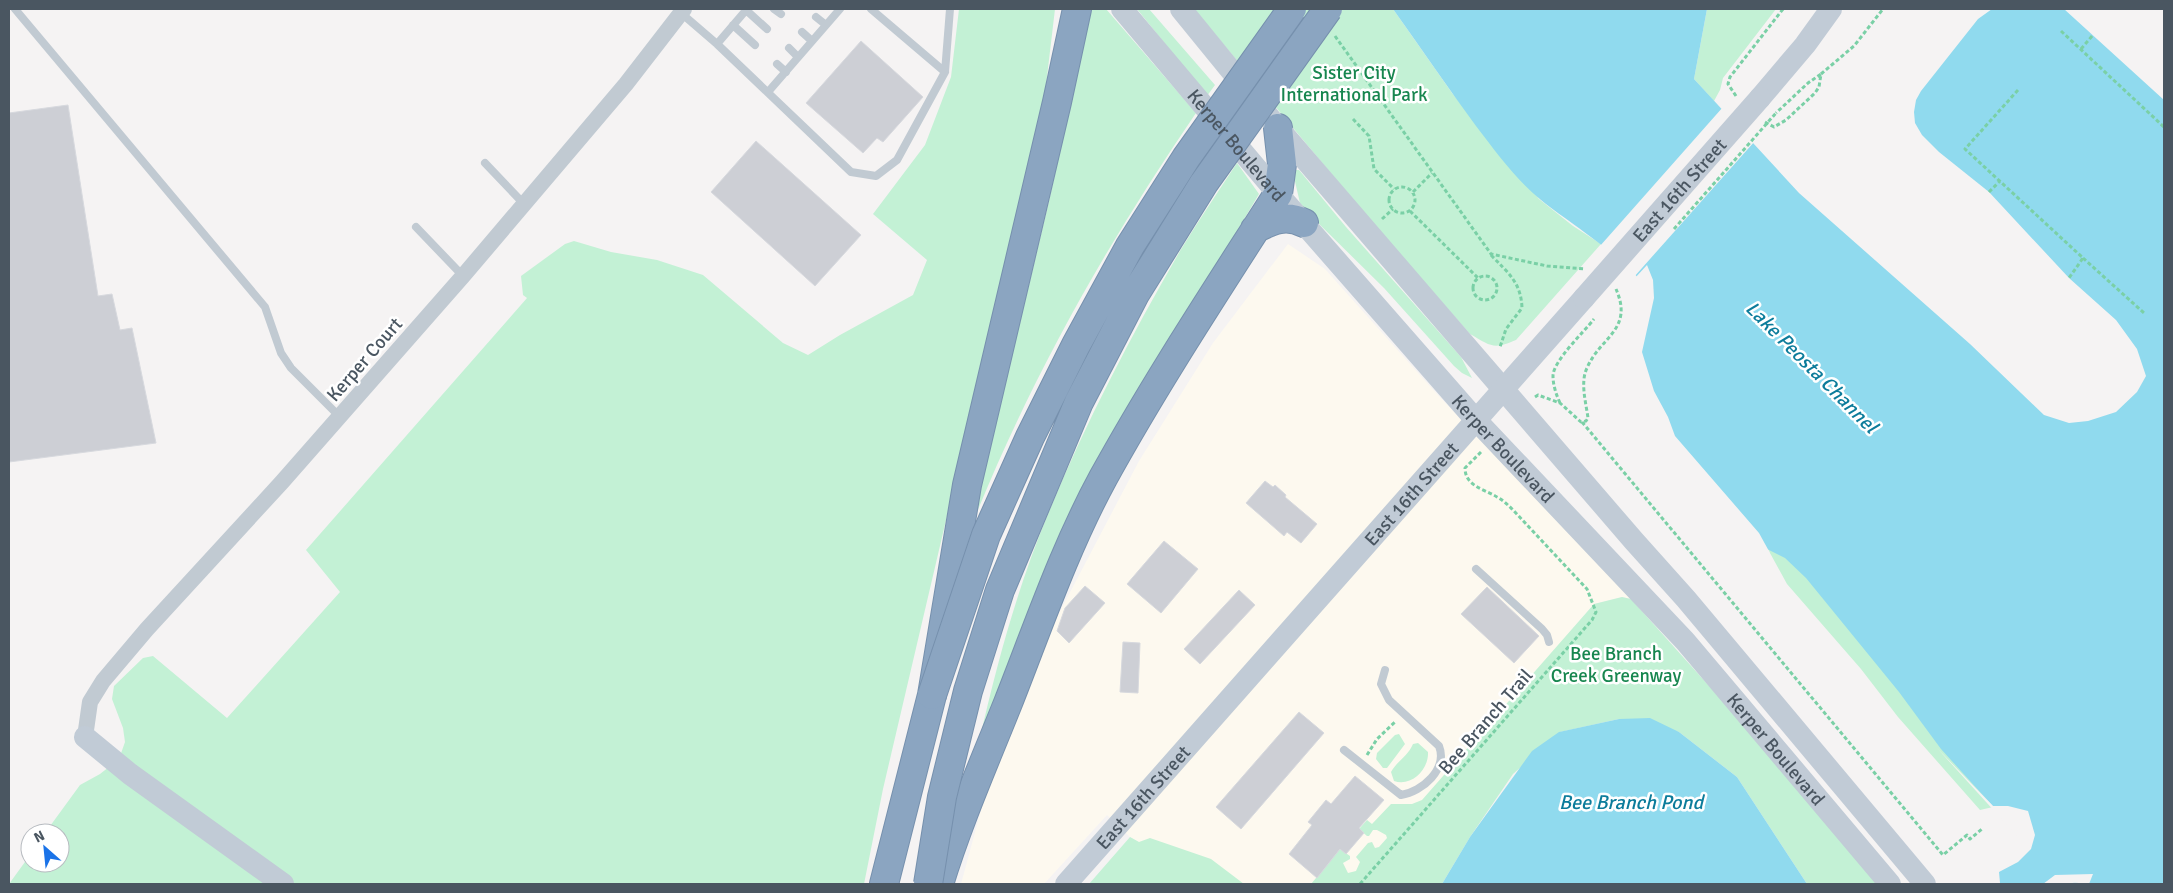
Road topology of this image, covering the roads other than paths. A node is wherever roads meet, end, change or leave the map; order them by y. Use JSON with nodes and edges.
{"nodes":[{"id":1,"x":15,"y":9,"type":"edge"},
{"id":2,"x":840,"y":9,"type":"edge"},
{"id":3,"x":872,"y":9,"type":"edge"},
{"id":4,"x":950,"y":9,"type":"edge"},
{"id":5,"x":1077,"y":9,"type":"edge"},
{"id":6,"x":1122,"y":9,"type":"edge"},
{"id":7,"x":1180,"y":9,"type":"edge"},
{"id":8,"x":1292,"y":9,"type":"edge"},
{"id":9,"x":1831,"y":9,"type":"edge"},
{"id":10,"x":746,"y":10,"type":"edge"},
{"id":11,"x":683,"y":11,"type":"edge"},
{"id":12,"x":816,"y":17,"type":"dead end"},
{"id":13,"x":1330,"y":21,"type":"edge"},
{"id":14,"x":733,"y":25,"type":"junction"},
{"id":15,"x":826,"y":25,"type":"junction"},
{"id":16,"x":767,"y":29,"type":"dead end"},
{"id":17,"x":802,"y":32,"type":"dead end"},
{"id":18,"x":812,"y":41,"type":"junction"},
{"id":19,"x":717,"y":44,"type":"junction"},
{"id":20,"x":755,"y":44,"type":"dead end"},
{"id":21,"x":789,"y":48,"type":"dead end"},
{"id":22,"x":798,"y":57,"type":"junction"},
{"id":23,"x":777,"y":64,"type":"dead end"},
{"id":24,"x":786,"y":72,"type":"junction"},
{"id":25,"x":945,"y":72,"type":"junction"},
{"id":26,"x":768,"y":92,"type":"junction"},
{"id":27,"x":1278,"y":128,"type":"junction"},
{"id":28,"x":485,"y":164,"type":"dead end"},
{"id":29,"x":1278,"y":194,"type":"junction"},
{"id":30,"x":524,"y":204,"type":"junction"},
{"id":31,"x":1304,"y":224,"type":"junction"},
{"id":32,"x":416,"y":227,"type":"dead end"},
{"id":33,"x":1256,"y":229,"type":"junction"},
{"id":34,"x":464,"y":276,"type":"junction"},
{"id":35,"x":1502,"y":389,"type":"junction"},
{"id":36,"x":340,"y":417,"type":"junction"},
{"id":37,"x":1475,"y":419,"type":"junction"},
{"id":38,"x":1476,"y":569,"type":"dead end"},
{"id":39,"x":1549,"y":642,"type":"dead end"},
{"id":40,"x":1385,"y":670,"type":"dead end"},
{"id":41,"x":932,"y":694,"type":"junction"},
{"id":42,"x":85,"y":737,"type":"joint"},
{"id":43,"x":1344,"y":750,"type":"dead end"},
{"id":44,"x":283,"y":884,"type":"edge"},
{"id":45,"x":884,"y":884,"type":"edge"},
{"id":46,"x":928,"y":884,"type":"edge"},
{"id":47,"x":939,"y":884,"type":"edge"},
{"id":48,"x":1066,"y":884,"type":"edge"},
{"id":49,"x":1890,"y":884,"type":"edge"},
{"id":50,"x":1925,"y":884,"type":"edge"}],
"edges":[{"from":1,"to":36,"type":"lane"},
{"from":2,"to":15,"type":"lane"},
{"from":3,"to":25,"type":"lane"},
{"from":4,"to":25,"type":"lane"},
{"from":5,"to":41,"type":"highway","bridge":true},
{"from":6,"to":29,"type":"main road","name":"Kerper Boulevard"},
{"from":7,"to":27,"type":"main road","name":"Kerper Boulevard"},
{"from":8,"to":41,"type":"highway","bridge":true},
{"from":9,"to":35,"type":"main road","name":"East 16th Street","bridge":true},
{"from":10,"to":14,"type":"lane"},
{"from":10,"to":16,"type":"lane"},
{"from":11,"to":19,"type":"lane"},
{"from":11,"to":30,"type":"street","name":"Kerper Court"},
{"from":12,"to":15,"type":"lane"},
{"from":13,"to":46,"type":"highway","bridge":true},
{"from":14,"to":19,"type":"lane"},
{"from":14,"to":20,"type":"lane"},
{"from":15,"to":18,"type":"lane"},
{"from":17,"to":18,"type":"lane"},
{"from":18,"to":22,"type":"lane"},
{"from":19,"to":26,"type":"lane"},
{"from":21,"to":22,"type":"lane"},
{"from":22,"to":24,"type":"lane"},
{"from":23,"to":24,"type":"lane"},
{"from":24,"to":26,"type":"lane"},
{"from":25,"to":26,"type":"lane"},
{"from":27,"to":29,"type":"highway"},
{"from":27,"to":35,"type":"main road","name":"Kerper Boulevard"},
{"from":28,"to":30,"type":"lane"},
{"from":29,"to":31,"type":"main road","name":"Kerper Boulevard"},
{"from":29,"to":33,"type":"highway"},
{"from":30,"to":34,"type":"street","name":"Kerper Court"},
{"from":31,"to":33,"type":"highway"},
{"from":31,"to":37,"type":"main road","name":"Kerper Boulevard"},
{"from":32,"to":34,"type":"lane"},
{"from":33,"to":47,"type":"highway"},
{"from":34,"to":36,"type":"street","name":"Kerper Court"},
{"from":35,"to":37,"type":"main road","name":"East 16th Street"},
{"from":35,"to":50,"type":"main road","name":"Kerper Boulevard"},
{"from":36,"to":42,"type":"street","name":"Kerper Court"},
{"from":37,"to":48,"type":"main road","name":"East 16th Street"},
{"from":37,"to":49,"type":"main road","name":"Kerper Boulevard"},
{"from":38,"to":39,"type":"lane"},
{"from":40,"to":43,"type":"lane"},
{"from":41,"to":45,"type":"highway"},
{"from":42,"to":44,"type":"main road"}]}
